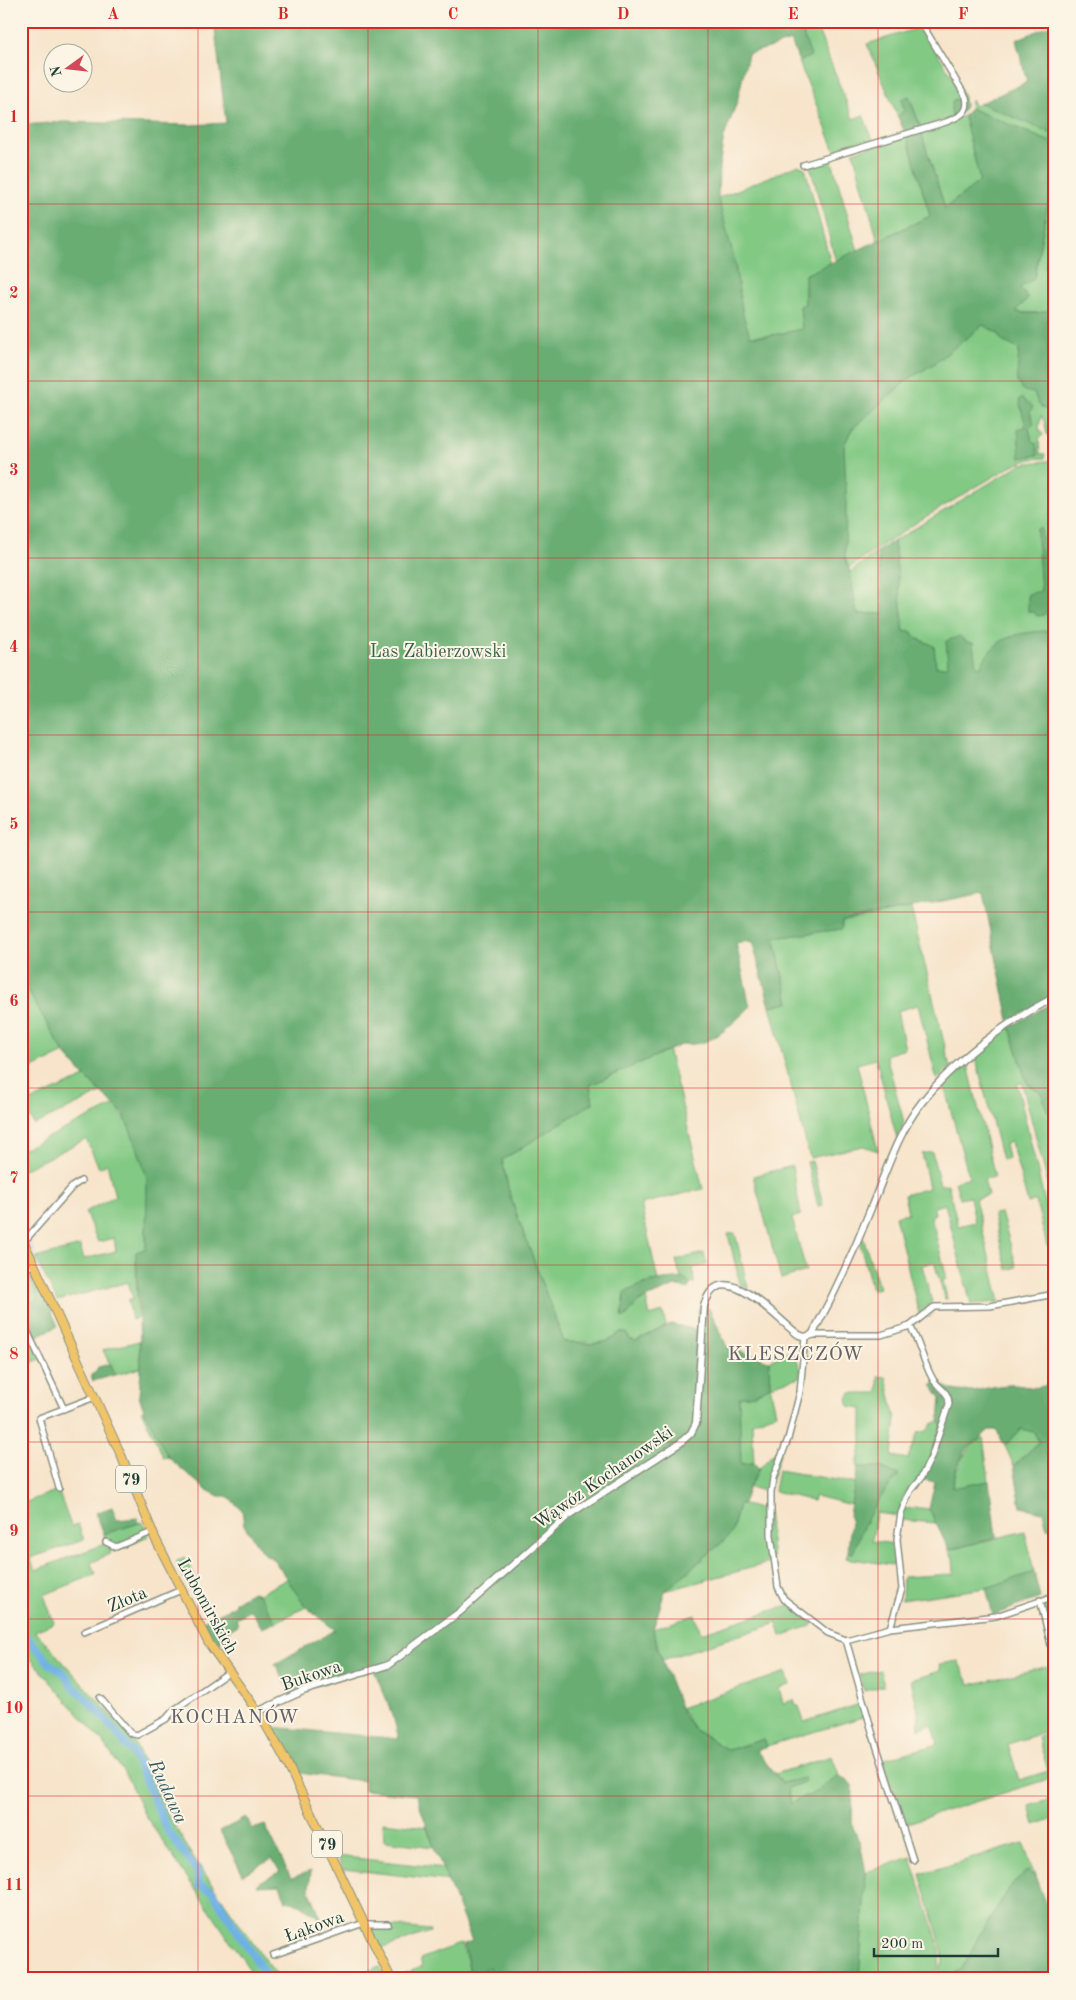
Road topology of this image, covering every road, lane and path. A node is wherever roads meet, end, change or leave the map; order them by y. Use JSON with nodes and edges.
{"nodes":[{"id":1,"x":920,"y":21,"type":"edge"},
{"id":2,"x":803,"y":165,"type":"dead end"},
{"id":3,"x":1055,"y":998,"type":"edge"},
{"id":4,"x":81,"y":1181,"type":"dead end"},
{"id":5,"x":22,"y":1238,"type":"edge"},
{"id":6,"x":34,"y":1264,"type":"junction"},
{"id":7,"x":21,"y":1271,"type":"edge"},
{"id":8,"x":1055,"y":1294,"type":"edge"},
{"id":9,"x":21,"y":1318,"type":"edge"},
{"id":10,"x":910,"y":1326,"type":"junction"},
{"id":11,"x":812,"y":1335,"type":"junction"},
{"id":12,"x":805,"y":1337,"type":"junction"},
{"id":13,"x":95,"y":1397,"type":"junction"},
{"id":14,"x":64,"y":1409,"type":"junction"},
{"id":15,"x":59,"y":1488,"type":"dead end"},
{"id":16,"x":152,"y":1532,"type":"junction"},
{"id":17,"x":106,"y":1542,"type":"dead end"},
{"id":18,"x":181,"y":1590,"type":"junction"},
{"id":19,"x":1055,"y":1596,"type":"edge"},
{"id":20,"x":1040,"y":1600,"type":"junction"},
{"id":21,"x":890,"y":1628,"type":"junction"},
{"id":22,"x":84,"y":1632,"type":"dead end"},
{"id":23,"x":846,"y":1640,"type":"junction"},
{"id":24,"x":1055,"y":1661,"type":"edge"},
{"id":25,"x":377,"y":1669,"type":"joint"},
{"id":26,"x":229,"y":1672,"type":"junction"},
{"id":27,"x":100,"y":1698,"type":"dead end"},
{"id":28,"x":257,"y":1712,"type":"junction"},
{"id":29,"x":913,"y":1860,"type":"dead end"},
{"id":30,"x":365,"y":1923,"type":"junction"},
{"id":31,"x":388,"y":1924,"type":"dead end"},
{"id":32,"x":273,"y":1955,"type":"dead end"},
{"id":33,"x":391,"y":1979,"type":"edge"}],
"edges":[{"from":1,"to":2,"type":"street"},
{"from":3,"to":11,"type":"street"},
{"from":4,"to":5,"type":"street"},
{"from":5,"to":6,"type":"main road","name":"Lubomirskich","number":"79"},
{"from":6,"to":7,"type":"street"},
{"from":6,"to":13,"type":"main road","name":"Lubomirskich","number":"79"},
{"from":8,"to":10,"type":"street"},
{"from":9,"to":14,"type":"street"},
{"from":10,"to":11,"type":"street"},
{"from":10,"to":21,"type":"street"},
{"from":11,"to":12,"type":"street"},
{"from":12,"to":23,"type":"street"},
{"from":12,"to":25,"type":"street","name":"Wąwóz Kochanowski"},
{"from":13,"to":14,"type":"street"},
{"from":13,"to":16,"type":"main road","name":"Lubomirskich","number":"79"},
{"from":14,"to":15,"type":"street"},
{"from":16,"to":17,"type":"street"},
{"from":16,"to":18,"type":"main road","name":"Lubomirskich","number":"79"},
{"from":18,"to":22,"type":"street","name":"Złota"},
{"from":18,"to":26,"type":"main road","name":"Lubomirskich","number":"79"},
{"from":19,"to":20,"type":"street"},
{"from":20,"to":21,"type":"street"},
{"from":20,"to":24,"type":"street"},
{"from":21,"to":23,"type":"street"},
{"from":23,"to":29,"type":"street"},
{"from":25,"to":28,"type":"street","name":"Bukowa"},
{"from":26,"to":27,"type":"street"},
{"from":26,"to":28,"type":"main road","name":"Lubomirskich","number":"79"},
{"from":28,"to":30,"type":"main road","name":"Lubomirskich","number":"79"},
{"from":30,"to":31,"type":"street"},
{"from":30,"to":32,"type":"street","name":"Łąkowa"},
{"from":30,"to":33,"type":"main road","name":"Lubomirskich","number":"79"}]}
